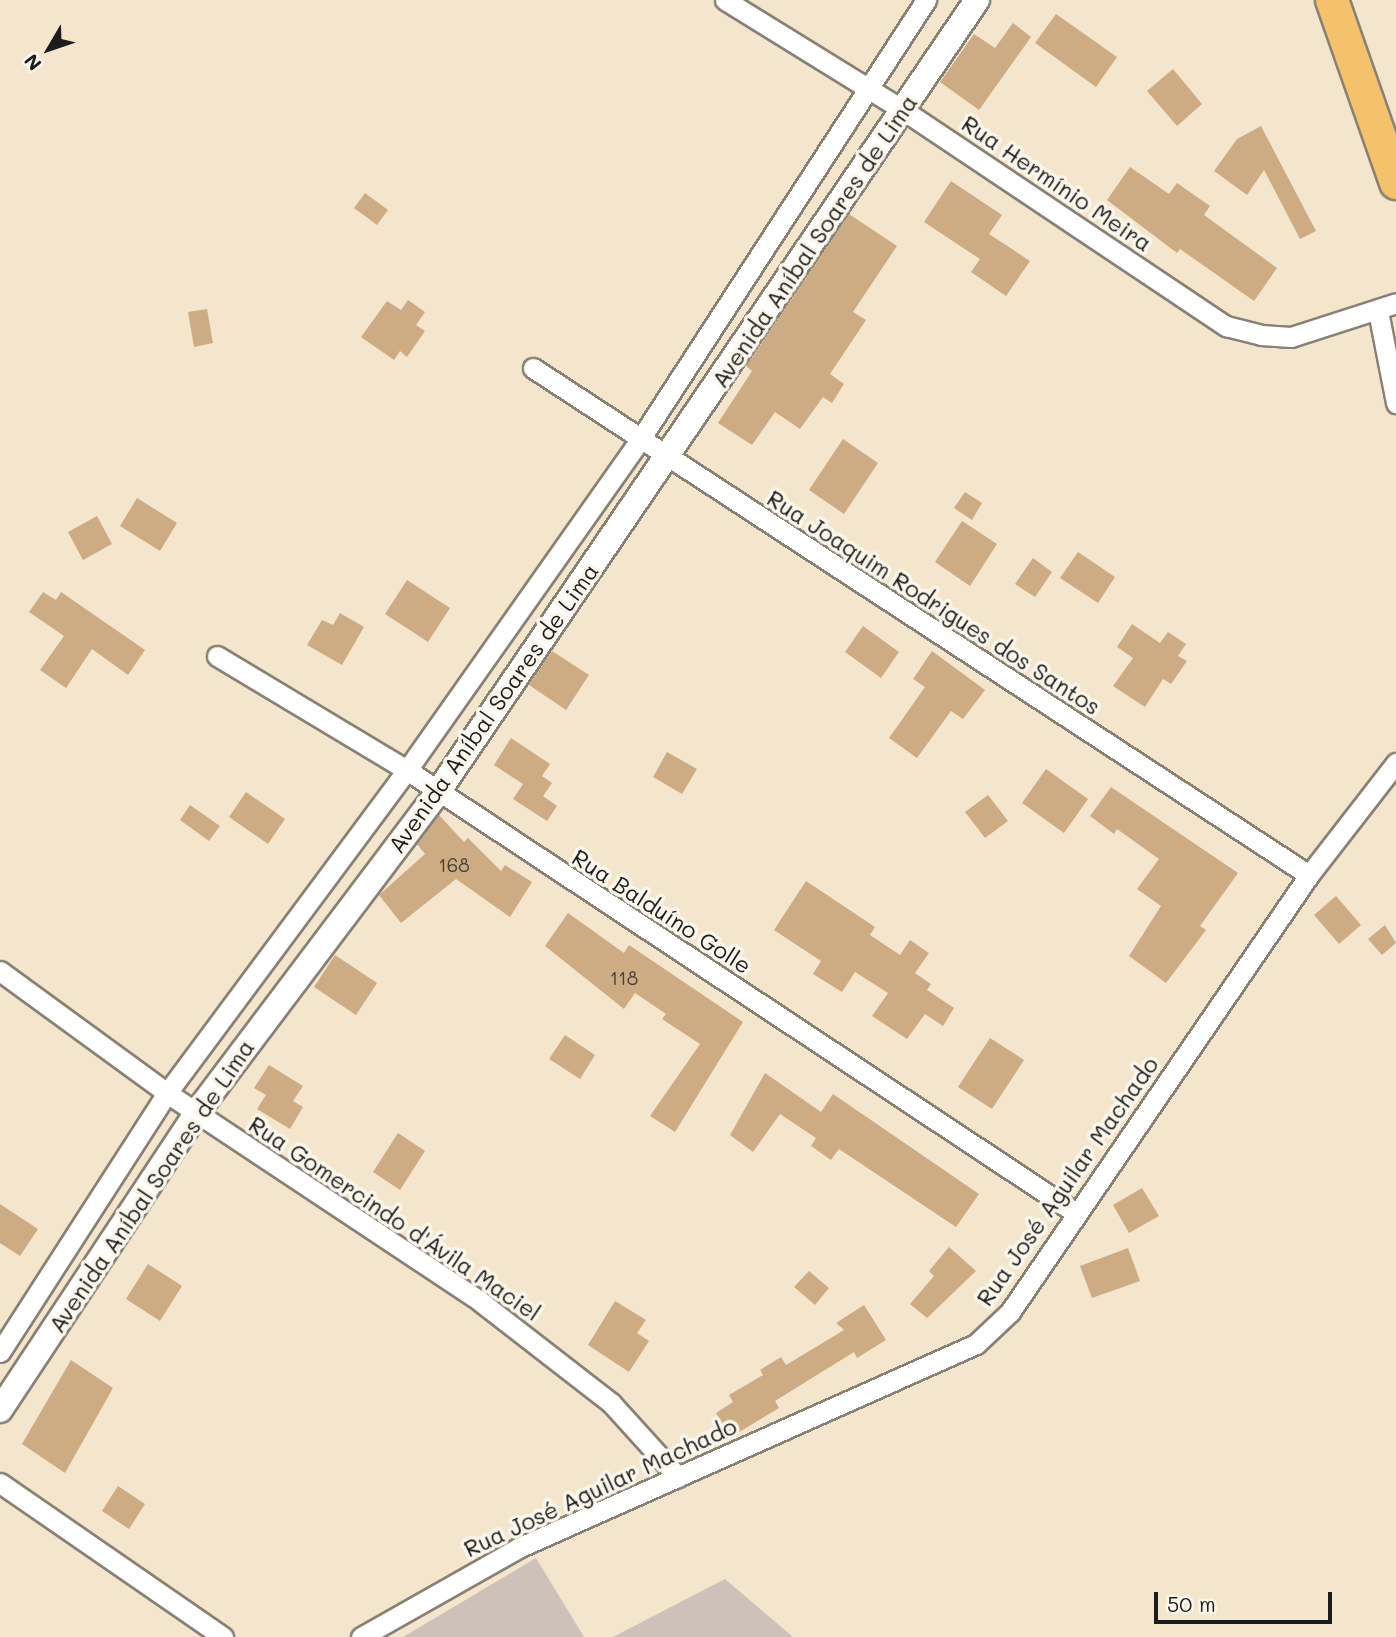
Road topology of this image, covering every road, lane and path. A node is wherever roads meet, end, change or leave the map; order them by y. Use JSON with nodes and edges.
{"nodes":[{"id":1,"x":725,"y":0,"type":"edge"},
{"id":2,"x":926,"y":0,"type":"edge"},
{"id":3,"x":977,"y":0,"type":"edge"},
{"id":4,"x":1332,"y":0,"type":"edge"},
{"id":5,"x":869,"y":92,"type":"junction"},
{"id":6,"x":904,"y":110,"type":"junction"},
{"id":7,"x":1396,"y":183,"type":"edge"},
{"id":8,"x":1387,"y":307,"type":"edge"},
{"id":9,"x":533,"y":368,"type":"dead end"},
{"id":10,"x":1396,"y":403,"type":"edge"},
{"id":11,"x":641,"y":438,"type":"junction"},
{"id":12,"x":666,"y":456,"type":"junction"},
{"id":13,"x":217,"y":656,"type":"dead end"},
{"id":14,"x":1396,"y":763,"type":"edge"},
{"id":15,"x":407,"y":770,"type":"junction"},
{"id":16,"x":438,"y":792,"type":"junction"},
{"id":17,"x":1309,"y":875,"type":"junction"},
{"id":18,"x":0,"y":971,"type":"edge"},
{"id":19,"x":167,"y":1093,"type":"junction"},
{"id":20,"x":197,"y":1112,"type":"junction"},
{"id":21,"x":1076,"y":1213,"type":"junction"},
{"id":22,"x":0,"y":1352,"type":"edge"},
{"id":23,"x":0,"y":1410,"type":"edge"},
{"id":24,"x":678,"y":1477,"type":"junction"},
{"id":25,"x":0,"y":1483,"type":"edge"},
{"id":26,"x":223,"y":1637,"type":"edge"},
{"id":27,"x":361,"y":1637,"type":"edge"}],
"edges":[{"from":1,"to":5,"type":"street","name":"Rua Hermínio Meira"},
{"from":2,"to":5,"type":"street","name":"Avenida Aníbal Soares de Lima"},
{"from":3,"to":6,"type":"street","name":"Avenida Aníbal Soares de Lima"},
{"from":4,"to":7,"type":"main road"},
{"from":5,"to":6,"type":"street","name":"Rua Hermínio Meira"},
{"from":5,"to":11,"type":"street","name":"Avenida Aníbal Soares de Lima"},
{"from":6,"to":8,"type":"street","name":"Rua Hermínio Meira"},
{"from":6,"to":12,"type":"street","name":"Avenida Aníbal Soares de Lima"},
{"from":8,"to":10,"type":"street","name":"Rua Hermínio Meira"},
{"from":9,"to":11,"type":"street","name":"Rua Joaquim Rodrigues dos Santos"},
{"from":11,"to":12,"type":"street","name":"Rua Joaquim Rodrigues dos Santos"},
{"from":11,"to":15,"type":"street","name":"Avenida Aníbal Soares de Lima"},
{"from":12,"to":16,"type":"street","name":"Avenida Aníbal Soares de Lima"},
{"from":12,"to":17,"type":"street","name":"Rua Joaquim Rodrigues dos Santos"},
{"from":13,"to":15,"type":"street","name":"Rua Balduíno Golle"},
{"from":14,"to":17,"type":"street","name":"Rua José Aguilar Machado"},
{"from":15,"to":16,"type":"street","name":"Rua Balduíno Golle"},
{"from":15,"to":19,"type":"street","name":"Avenida Aníbal Soares de Lima"},
{"from":16,"to":20,"type":"street","name":"Avenida Aníbal Soares de Lima"},
{"from":16,"to":21,"type":"street","name":"Rua Balduíno Golle"},
{"from":17,"to":21,"type":"street","name":"Rua José Aguilar Machado"},
{"from":18,"to":19,"type":"street","name":"Rua Gomercindo d'Ávila Maciel"},
{"from":19,"to":20,"type":"street","name":"Rua Gomercindo d'Ávila Maciel"},
{"from":19,"to":22,"type":"street","name":"Avenida Aníbal Soares de Lima"},
{"from":20,"to":23,"type":"street","name":"Avenida Aníbal Soares de Lima"},
{"from":20,"to":24,"type":"street","name":"Rua Gomercindo d'Ávila Maciel"},
{"from":21,"to":24,"type":"street","name":"Rua José Aguilar Machado"},
{"from":24,"to":27,"type":"street","name":"Rua José Aguilar Machado"},
{"from":25,"to":26,"type":"street"}]}
